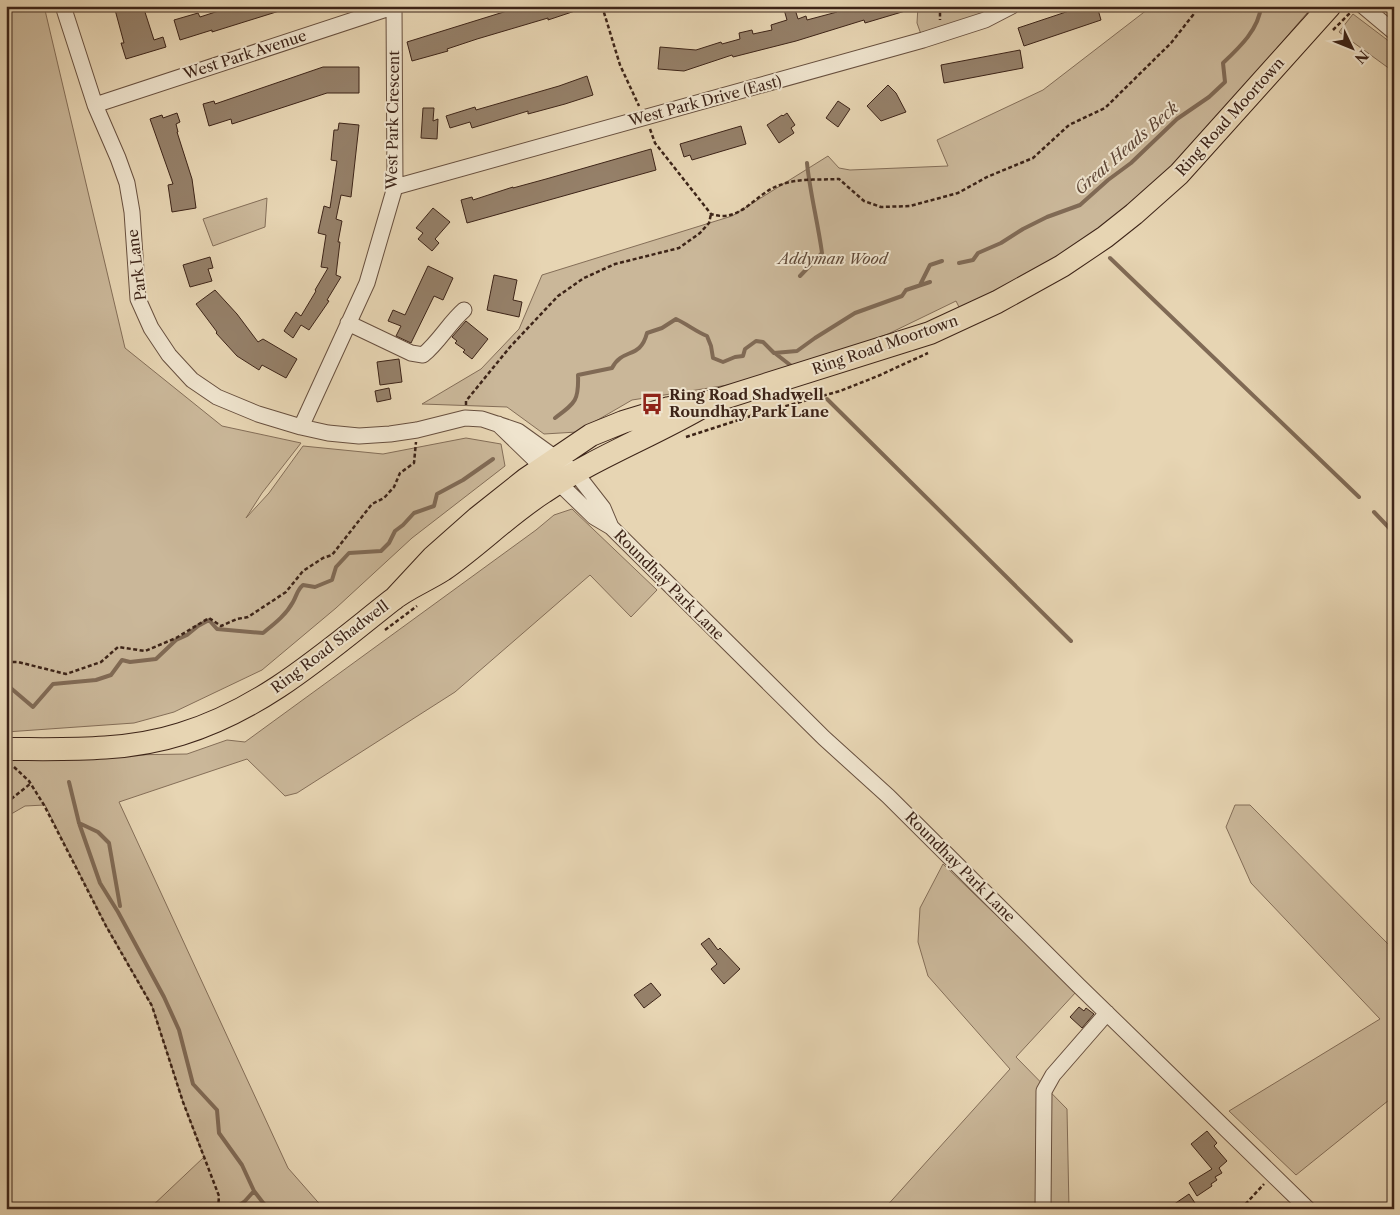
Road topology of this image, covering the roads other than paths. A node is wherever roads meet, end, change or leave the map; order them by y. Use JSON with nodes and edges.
{"nodes":[{"id":1,"x":63,"y":6,"type":"edge"},
{"id":2,"x":394,"y":6,"type":"edge"},
{"id":3,"x":1012,"y":6,"type":"edge"},
{"id":4,"x":1330,"y":6,"type":"edge"},
{"id":5,"x":1363,"y":6,"type":"edge"},
{"id":6,"x":1394,"y":32,"type":"edge"},
{"id":7,"x":95,"y":105,"type":"junction"},
{"id":8,"x":394,"y":187,"type":"junction"},
{"id":9,"x":464,"y":310,"type":"dead end"},
{"id":10,"x":348,"y":323,"type":"junction"},
{"id":11,"x":714,"y":401,"type":"junction"},
{"id":12,"x":301,"y":427,"type":"junction"},
{"id":13,"x":550,"y":462,"type":"junction"},
{"id":14,"x":568,"y":477,"type":"junction"},
{"id":15,"x":394,"y":598,"type":"junction"},
{"id":16,"x":10,"y":758,"type":"edge"},
{"id":17,"x":1107,"y":1013,"type":"junction"},
{"id":18,"x":1043,"y":1209,"type":"edge"},
{"id":19,"x":1308,"y":1209,"type":"edge"}],
"edges":[{"from":1,"to":7,"type":"street","name":"Park Lane"},
{"from":2,"to":7,"type":"street","name":"West Park Avenue"},
{"from":2,"to":8,"type":"street","name":"West Park Crescent"},
{"from":3,"to":8,"type":"street","name":"West Park Drive (East)"},
{"from":4,"to":11,"type":"highway","name":"Ring Road Moortown"},
{"from":5,"to":6,"type":"street"},
{"from":7,"to":12,"type":"street","name":"Park Lane"},
{"from":8,"to":10,"type":"street","name":"West Park Crescent"},
{"from":9,"to":10,"type":"street"},
{"from":10,"to":12,"type":"street","name":"West Park Crescent"},
{"from":11,"to":13,"type":"highway","name":"Ring Road Moortown"},
{"from":11,"to":14,"type":"highway","name":"Ring Road Moortown"},
{"from":12,"to":13,"type":"street","name":"Park Lane"},
{"from":13,"to":14,"type":"street","name":"Roundhay Park Lane"},
{"from":13,"to":15,"type":"highway","name":"Ring Road Shadwell"},
{"from":14,"to":15,"type":"highway","name":"Ring Road Shadwell"},
{"from":14,"to":17,"type":"street","name":"Roundhay Park Lane"},
{"from":15,"to":16,"type":"highway","name":"Ring Road Shadwell"},
{"from":17,"to":18,"type":"street"},
{"from":17,"to":19,"type":"street","name":"Roundhay Park Lane"}]}
